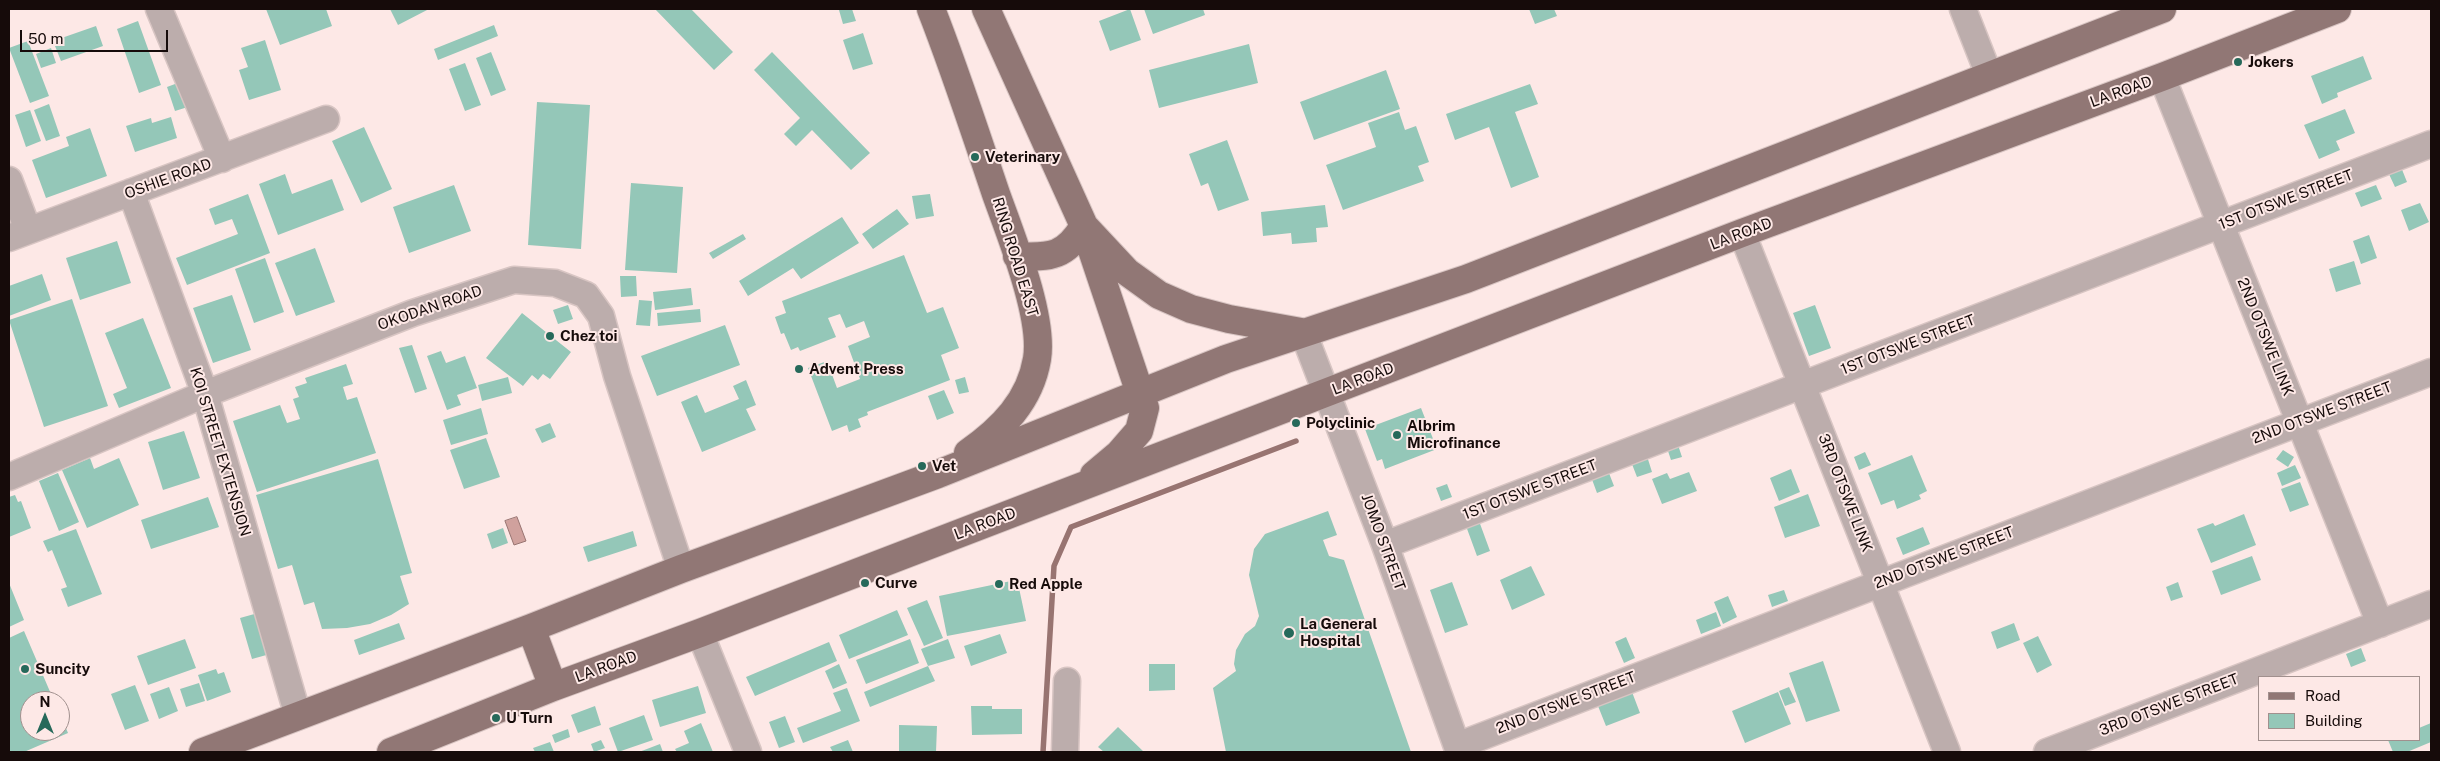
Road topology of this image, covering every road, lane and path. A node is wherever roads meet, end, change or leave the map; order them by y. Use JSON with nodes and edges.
{"nodes":[{"id":1,"x":159,"y":9,"type":"edge"},
{"id":2,"x":931,"y":9,"type":"edge"},
{"id":3,"x":986,"y":9,"type":"edge"},
{"id":4,"x":1964,"y":9,"type":"edge"},
{"id":5,"x":2162,"y":9,"type":"edge"},
{"id":6,"x":2337,"y":9,"type":"edge"},
{"id":7,"x":1989,"y":75,"type":"junction"},
{"id":8,"x":2162,"y":77,"type":"junction"},
{"id":9,"x":326,"y":119,"type":"dead end"},
{"id":10,"x":2431,"y":144,"type":"edge"},
{"id":11,"x":222,"y":159,"type":"junction"},
{"id":12,"x":9,"y":180,"type":"edge"},
{"id":13,"x":131,"y":192,"type":"junction"},
{"id":14,"x":2220,"y":225,"type":"junction"},
{"id":15,"x":1084,"y":226,"type":"junction"},
{"id":16,"x":1742,"y":233,"type":"junction"},
{"id":17,"x":18,"y":234,"type":"edge"},
{"id":18,"x":1017,"y":256,"type":"junction"},
{"id":19,"x":1303,"y":332,"type":"junction"},
{"id":20,"x":2431,"y":372,"type":"edge"},
{"id":21,"x":1802,"y":385,"type":"junction"},
{"id":22,"x":1327,"y":393,"type":"junction"},
{"id":23,"x":204,"y":394,"type":"junction"},
{"id":24,"x":1138,"y":394,"type":"junction"},
{"id":25,"x":2299,"y":422,"type":"junction"},
{"id":26,"x":938,"y":474,"type":"junction"},
{"id":27,"x":9,"y":477,"type":"edge"},
{"id":28,"x":1080,"y":488,"type":"junction"},
{"id":29,"x":1385,"y":545,"type":"junction"},
{"id":30,"x":681,"y":569,"type":"junction"},
{"id":31,"x":1880,"y":582,"type":"junction"},
{"id":32,"x":2431,"y":604,"type":"edge"},
{"id":33,"x":2380,"y":624,"type":"junction"},
{"id":34,"x":531,"y":628,"type":"junction"},
{"id":35,"x":700,"y":633,"type":"junction"},
{"id":36,"x":1067,"y":681,"type":"dead end"},
{"id":37,"x":553,"y":686,"type":"junction"},
{"id":38,"x":298,"y":716,"type":"junction"},
{"id":39,"x":1458,"y":749,"type":"edge"},
{"id":40,"x":204,"y":752,"type":"edge"},
{"id":41,"x":391,"y":752,"type":"edge"},
{"id":42,"x":748,"y":752,"type":"edge"},
{"id":43,"x":1065,"y":752,"type":"edge"},
{"id":44,"x":1947,"y":752,"type":"edge"},
{"id":45,"x":2047,"y":752,"type":"edge"}],
"edges":[{"from":1,"to":11,"type":"street"},
{"from":2,"to":18,"type":"main road","name":"RING ROAD EAST"},
{"from":3,"to":15,"type":"main road"},
{"from":4,"to":7,"type":"street"},
{"from":5,"to":7,"type":"main road"},
{"from":6,"to":8,"type":"main road","name":"LA ROAD"},
{"from":7,"to":19,"type":"main road"},
{"from":8,"to":14,"type":"street","name":"2ND OTSWE LINK"},
{"from":8,"to":16,"type":"main road","name":"LA ROAD"},
{"from":9,"to":11,"type":"street","name":"OSHIE ROAD"},
{"from":10,"to":14,"type":"street","name":"1ST OTSWE STREET"},
{"from":11,"to":13,"type":"street","name":"OSHIE ROAD"},
{"from":12,"to":17,"type":"street"},
{"from":13,"to":17,"type":"street","name":"OSHIE ROAD"},
{"from":13,"to":23,"type":"street","name":"KOI STREET EXTENSION"},
{"from":14,"to":21,"type":"street","name":"1ST OTSWE STREET"},
{"from":14,"to":25,"type":"street","name":"2ND OTSWE LINK"},
{"from":15,"to":18,"type":"main road"},
{"from":15,"to":19,"type":"main road"},
{"from":15,"to":24,"type":"main road"},
{"from":16,"to":21,"type":"street","name":"3RD OTSWE LINK"},
{"from":16,"to":22,"type":"main road","name":"LA ROAD"},
{"from":18,"to":26,"type":"main road","name":"RING ROAD EAST"},
{"from":19,"to":22,"type":"street","name":"JOMO STREET"},
{"from":19,"to":24,"type":"main road"},
{"from":20,"to":25,"type":"street","name":"2ND OTSWE STREET"},
{"from":21,"to":29,"type":"street","name":"1ST OTSWE STREET"},
{"from":21,"to":31,"type":"street","name":"3RD OTSWE LINK"},
{"from":22,"to":28,"type":"main road","name":"LA ROAD"},
{"from":22,"to":29,"type":"street","name":"JOMO STREET"},
{"from":23,"to":27,"type":"street","name":"OKODAN ROAD"},
{"from":23,"to":30,"type":"street","name":"OKODAN ROAD"},
{"from":23,"to":38,"type":"street","name":"KOI STREET EXTENSION"},
{"from":24,"to":26,"type":"main road"},
{"from":24,"to":28,"type":"main road"},
{"from":25,"to":31,"type":"street","name":"2ND OTSWE STREET"},
{"from":25,"to":33,"type":"street","name":"2ND OTSWE LINK"},
{"from":26,"to":30,"type":"main road"},
{"from":28,"to":35,"type":"main road","name":"LA ROAD"},
{"from":29,"to":39,"type":"street","name":"JOMO STREET"},
{"from":30,"to":34,"type":"main road"},
{"from":31,"to":39,"type":"street","name":"2ND OTSWE STREET"},
{"from":31,"to":44,"type":"street","name":"3RD OTSWE LINK"},
{"from":32,"to":33,"type":"street","name":"3RD OTSWE STREET"},
{"from":33,"to":45,"type":"street","name":"3RD OTSWE STREET"},
{"from":34,"to":37,"type":"main road"},
{"from":34,"to":38,"type":"main road"},
{"from":35,"to":37,"type":"main road","name":"LA ROAD"},
{"from":35,"to":42,"type":"street"},
{"from":36,"to":43,"type":"street"},
{"from":37,"to":41,"type":"main road","name":"LA ROAD"},
{"from":38,"to":40,"type":"main road"}]}
